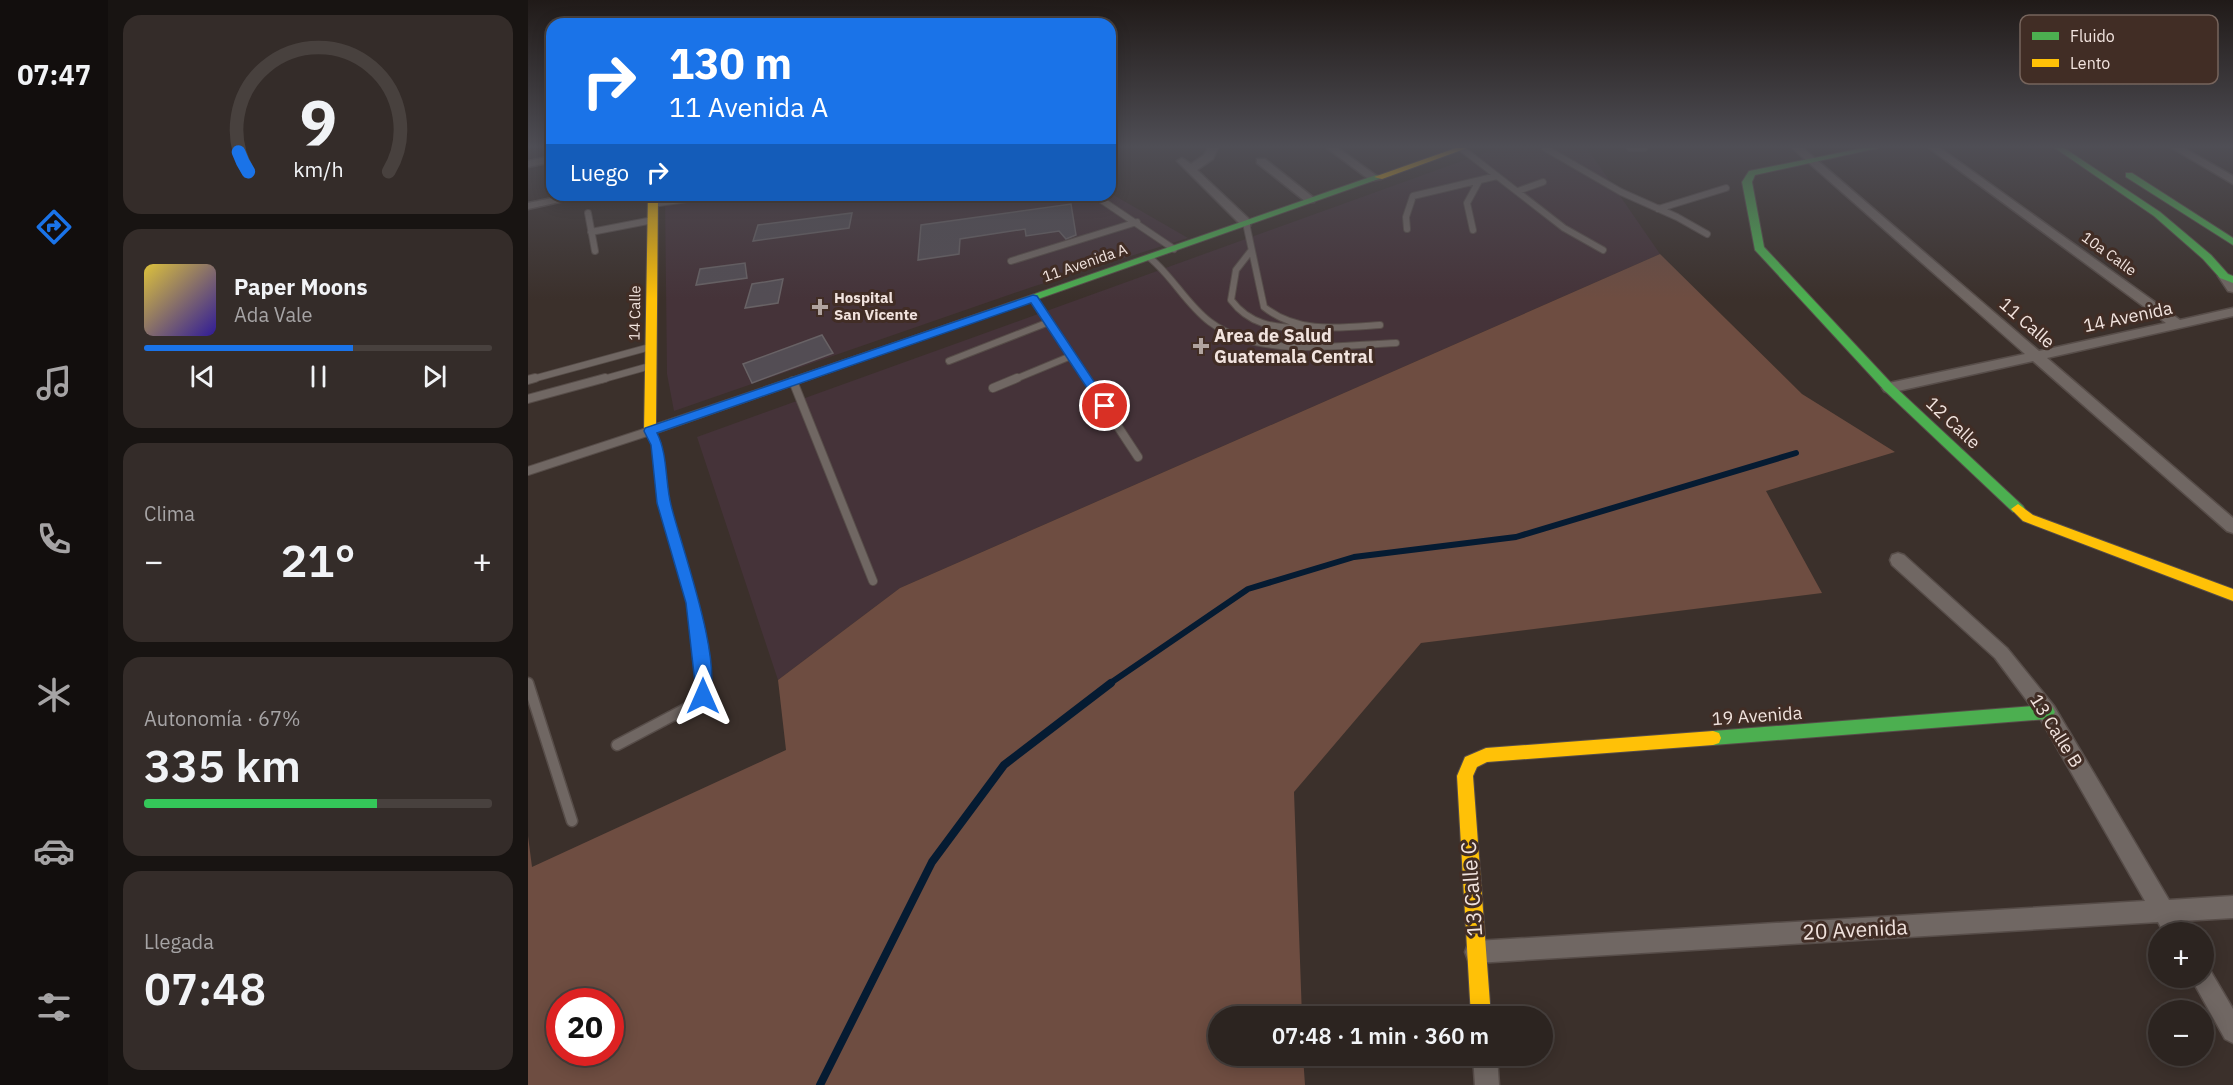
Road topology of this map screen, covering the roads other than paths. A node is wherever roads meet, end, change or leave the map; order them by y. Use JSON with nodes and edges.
{"nodes":[{"id":1,"x":1221,"y":199,"type":"edge"},
{"id":2,"x":1314,"y":199,"type":"edge"},
{"id":3,"x":1412,"y":199,"type":"edge"},
{"id":4,"x":1469,"y":199,"type":"edge"},
{"id":5,"x":1527,"y":199,"type":"edge"},
{"id":6,"x":1635,"y":199,"type":"edge"},
{"id":7,"x":1692,"y":199,"type":"edge"},
{"id":8,"x":1750,"y":199,"type":"edge"},
{"id":9,"x":1856,"y":199,"type":"edge"},
{"id":10,"x":2004,"y":199,"type":"edge"},
{"id":11,"x":2134,"y":199,"type":"edge"},
{"id":12,"x":2166,"y":199,"type":"edge"},
{"id":13,"x":1310,"y":200,"type":"joint"},
{"id":14,"x":554,"y":201,"type":"edge"},
{"id":15,"x":653,"y":201,"type":"edge"},
{"id":16,"x":1104,"y":201,"type":"edge"},
{"id":17,"x":528,"y":206,"type":"edge"},
{"id":18,"x":1658,"y":209,"type":"junction"},
{"id":19,"x":588,"y":213,"type":"dead end"},
{"id":20,"x":653,"y":220,"type":"junction"},
{"id":21,"x":1137,"y":222,"type":"junction"},
{"id":22,"x":1246,"y":223,"type":"junction"},
{"id":23,"x":1407,"y":229,"type":"dead end"},
{"id":24,"x":1473,"y":230,"type":"dead end"},
{"id":25,"x":591,"y":232,"type":"junction"},
{"id":26,"x":1707,"y":234,"type":"dead end"},
{"id":27,"x":2233,"y":242,"type":"edge"},
{"id":28,"x":1174,"y":249,"type":"junction"},
{"id":29,"x":595,"y":250,"type":"dead end"},
{"id":30,"x":1603,"y":250,"type":"dead end"},
{"id":31,"x":2233,"y":250,"type":"edge"},
{"id":32,"x":1250,"y":252,"type":"junction"},
{"id":33,"x":2207,"y":257,"type":"junction"},
{"id":34,"x":1150,"y":258,"type":"junction"},
{"id":35,"x":1011,"y":261,"type":"dead end"},
{"id":36,"x":2228,"y":278,"type":"edge"},
{"id":37,"x":2233,"y":288,"type":"edge"},
{"id":38,"x":1033,"y":298,"type":"junction"},
{"id":39,"x":2233,"y":312,"type":"edge"},
{"id":40,"x":1049,"y":322,"type":"junction"},
{"id":41,"x":2177,"y":324,"type":"junction"},
{"id":42,"x":1380,"y":325,"type":"dead end"},
{"id":43,"x":1315,"y":328,"type":"junction"},
{"id":44,"x":1396,"y":344,"type":"dead end"},
{"id":45,"x":651,"y":347,"type":"junction"},
{"id":46,"x":2036,"y":354,"type":"junction"},
{"id":47,"x":1071,"y":356,"type":"junction"},
{"id":48,"x":949,"y":361,"type":"dead end"},
{"id":49,"x":651,"y":366,"type":"junction"},
{"id":50,"x":528,"y":380,"type":"edge"},
{"id":51,"x":793,"y":381,"type":"junction"},
{"id":52,"x":993,"y":388,"type":"dead end"},
{"id":53,"x":1889,"y":388,"type":"junction"},
{"id":54,"x":528,"y":399,"type":"edge"},
{"id":55,"x":650,"y":431,"type":"junction"},
{"id":56,"x":1138,"y":457,"type":"dead end"},
{"id":57,"x":528,"y":471,"type":"edge"},
{"id":58,"x":2233,"y":527,"type":"edge"},
{"id":59,"x":1898,"y":560,"type":"dead end"},
{"id":60,"x":873,"y":581,"type":"dead end"},
{"id":61,"x":2233,"y":595,"type":"edge"},
{"id":62,"x":528,"y":683,"type":"edge"},
{"id":63,"x":2047,"y":712,"type":"junction"},
{"id":64,"x":617,"y":745,"type":"dead end"},
{"id":65,"x":1472,"y":762,"type":"joint"},
{"id":66,"x":572,"y":821,"type":"dead end"},
{"id":67,"x":2233,"y":907,"type":"edge"},
{"id":68,"x":2163,"y":911,"type":"junction"},
{"id":69,"x":2170,"y":922,"type":"edge"},
{"id":70,"x":1476,"y":952,"type":"junction"},
{"id":71,"x":2208,"y":988,"type":"edge"},
{"id":72,"x":1480,"y":1006,"type":"edge"},
{"id":73,"x":2233,"y":1031,"type":"edge"},
{"id":74,"x":1486,"y":1066,"type":"edge"},
{"id":75,"x":1487,"y":1085,"type":"edge"}],
"edges":[{"from":1,"to":22,"type":"street"},
{"from":2,"to":13,"type":"street","name":"11 Avenida A"},
{"from":3,"to":23,"type":"lane"},
{"from":4,"to":24,"type":"lane"},
{"from":5,"to":30,"type":"lane"},
{"from":6,"to":18,"type":"lane"},
{"from":7,"to":18,"type":"lane"},
{"from":8,"to":53,"type":"street","name":"12 Calle"},
{"from":9,"to":46,"type":"street","name":"11 Calle"},
{"from":10,"to":41,"type":"street","name":"10a Calle"},
{"from":11,"to":33,"type":"street"},
{"from":12,"to":27,"type":"street"},
{"from":13,"to":22,"type":"street","name":"11 Avenida A"},
{"from":14,"to":17,"type":"street"},
{"from":15,"to":20,"type":"street","name":"14 Calle"},
{"from":16,"to":21,"type":"lane"},
{"from":18,"to":26,"type":"lane"},
{"from":19,"to":25,"type":"lane"},
{"from":20,"to":25,"type":"lane"},
{"from":20,"to":45,"type":"street","name":"14 Calle"},
{"from":21,"to":28,"type":"lane"},
{"from":21,"to":35,"type":"lane"},
{"from":22,"to":28,"type":"street","name":"11 Avenida A"},
{"from":22,"to":32,"type":"lane"},
{"from":25,"to":29,"type":"lane"},
{"from":28,"to":34,"type":"street","name":"11 Avenida A"},
{"from":31,"to":33,"type":"street"},
{"from":32,"to":43,"type":"lane"},
{"from":32,"to":43,"type":"lane"},
{"from":33,"to":36,"type":"street"},
{"from":34,"to":38,"type":"street","name":"11 Avenida A"},
{"from":34,"to":44,"type":"lane"},
{"from":36,"to":37,"type":"street"},
{"from":38,"to":40,"type":"lane"},
{"from":38,"to":51,"type":"street","name":"11 Avenida A"},
{"from":39,"to":41,"type":"street","name":"14 Avenida"},
{"from":40,"to":47,"type":"lane"},
{"from":40,"to":48,"type":"lane"},
{"from":41,"to":46,"type":"street","name":"14 Avenida"},
{"from":42,"to":43,"type":"lane"},
{"from":45,"to":49,"type":"street","name":"14 Calle"},
{"from":45,"to":50,"type":"lane"},
{"from":46,"to":53,"type":"street","name":"14 Avenida"},
{"from":46,"to":58,"type":"street","name":"11 Calle"},
{"from":47,"to":52,"type":"lane"},
{"from":47,"to":56,"type":"lane"},
{"from":49,"to":54,"type":"lane"},
{"from":49,"to":55,"type":"street","name":"14 Calle"},
{"from":51,"to":55,"type":"street","name":"11 Avenida A"},
{"from":51,"to":60,"type":"lane"},
{"from":53,"to":61,"type":"street","name":"12 Calle"},
{"from":55,"to":57,"type":"lane"},
{"from":55,"to":64,"type":"lane"},
{"from":59,"to":63,"type":"street","name":"13 Calle B"},
{"from":62,"to":66,"type":"lane"},
{"from":63,"to":65,"type":"street","name":"19 Avenida"},
{"from":63,"to":68,"type":"street","name":"13 Calle B"},
{"from":65,"to":70,"type":"street","name":"13 Calle C"},
{"from":67,"to":68,"type":"street","name":"20 Avenida"},
{"from":68,"to":69,"type":"street","name":"13 Calle B"},
{"from":68,"to":70,"type":"street","name":"20 Avenida"},
{"from":70,"to":72,"type":"street","name":"13 Calle C"},
{"from":71,"to":73,"type":"street"},
{"from":74,"to":75,"type":"street"}]}
